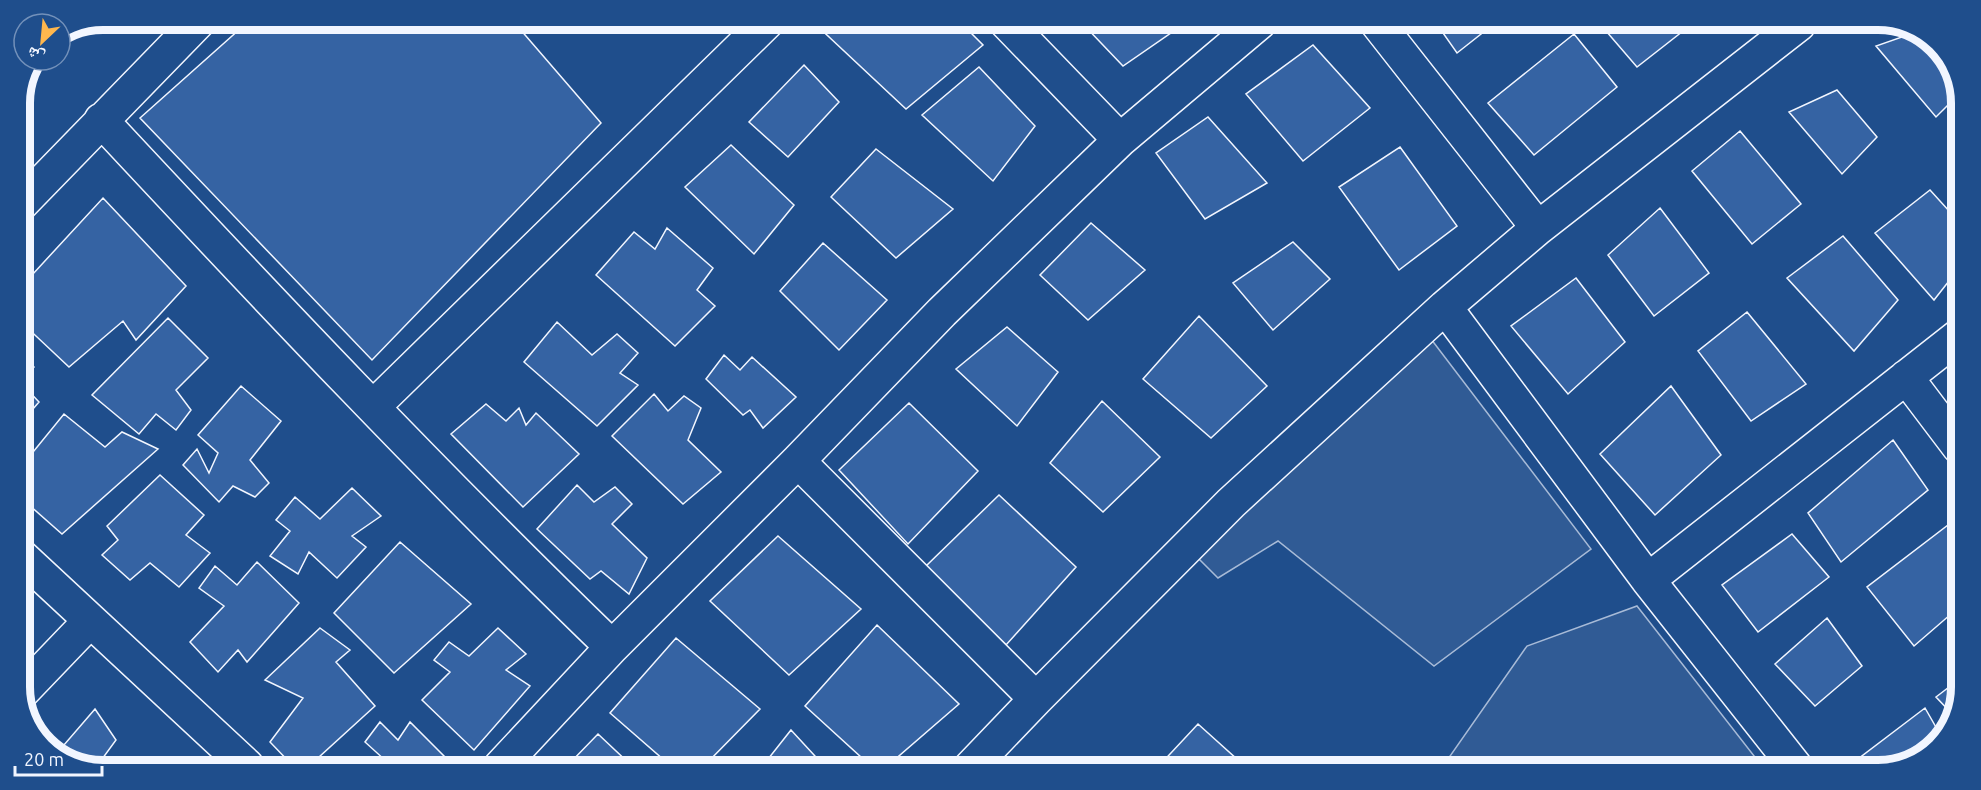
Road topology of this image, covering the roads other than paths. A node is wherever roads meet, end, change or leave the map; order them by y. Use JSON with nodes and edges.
{"nodes":[{"id":1,"x":190,"y":30,"type":"edge"},
{"id":2,"x":759,"y":30,"type":"edge"},
{"id":3,"x":1014,"y":30,"type":"edge"},
{"id":4,"x":1251,"y":30,"type":"edge"},
{"id":5,"x":1382,"y":30,"type":"edge"},
{"id":6,"x":1785,"y":30,"type":"edge"},
{"id":7,"x":100,"y":120,"type":"junction"},
{"id":8,"x":1120,"y":140,"type":"junction"},
{"id":9,"x":30,"y":194,"type":"edge"},
{"id":10,"x":1538,"y":228,"type":"junction"},
{"id":11,"x":1444,"y":308,"type":"junction"},
{"id":12,"x":1951,"y":342,"type":"edge"},
{"id":13,"x":1906,"y":377,"type":"junction"},
{"id":14,"x":373,"y":407,"type":"junction"},
{"id":15,"x":1951,"y":436,"type":"edge"},
{"id":16,"x":798,"y":460,"type":"junction"},
{"id":17,"x":30,"y":564,"type":"edge"},
{"id":18,"x":1648,"y":580,"type":"junction"},
{"id":19,"x":90,"y":621,"type":"junction"},
{"id":20,"x":612,"y":647,"type":"junction"},
{"id":21,"x":30,"y":684,"type":"edge"},
{"id":22,"x":1036,"y":699,"type":"junction"},
{"id":23,"x":241,"y":760,"type":"edge"},
{"id":24,"x":507,"y":760,"type":"edge"},
{"id":25,"x":978,"y":760,"type":"edge"},
{"id":26,"x":1790,"y":760,"type":"edge"}],
"edges":[{"from":1,"to":7,"type":"street"},
{"from":2,"to":14,"type":"street"},
{"from":3,"to":8,"type":"street"},
{"from":4,"to":8,"type":"street"},
{"from":5,"to":10,"type":"street"},
{"from":6,"to":10,"type":"street"},
{"from":7,"to":9,"type":"street"},
{"from":7,"to":14,"type":"street"},
{"from":8,"to":16,"type":"street"},
{"from":10,"to":11,"type":"street"},
{"from":11,"to":18,"type":"street"},
{"from":11,"to":22,"type":"street"},
{"from":12,"to":13,"type":"street"},
{"from":13,"to":15,"type":"street"},
{"from":13,"to":18,"type":"street"},
{"from":14,"to":20,"type":"street"},
{"from":16,"to":20,"type":"street"},
{"from":16,"to":22,"type":"street"},
{"from":17,"to":19,"type":"street"},
{"from":18,"to":26,"type":"street"},
{"from":19,"to":21,"type":"street"},
{"from":19,"to":23,"type":"street"},
{"from":20,"to":24,"type":"street"},
{"from":22,"to":25,"type":"street"}]}
